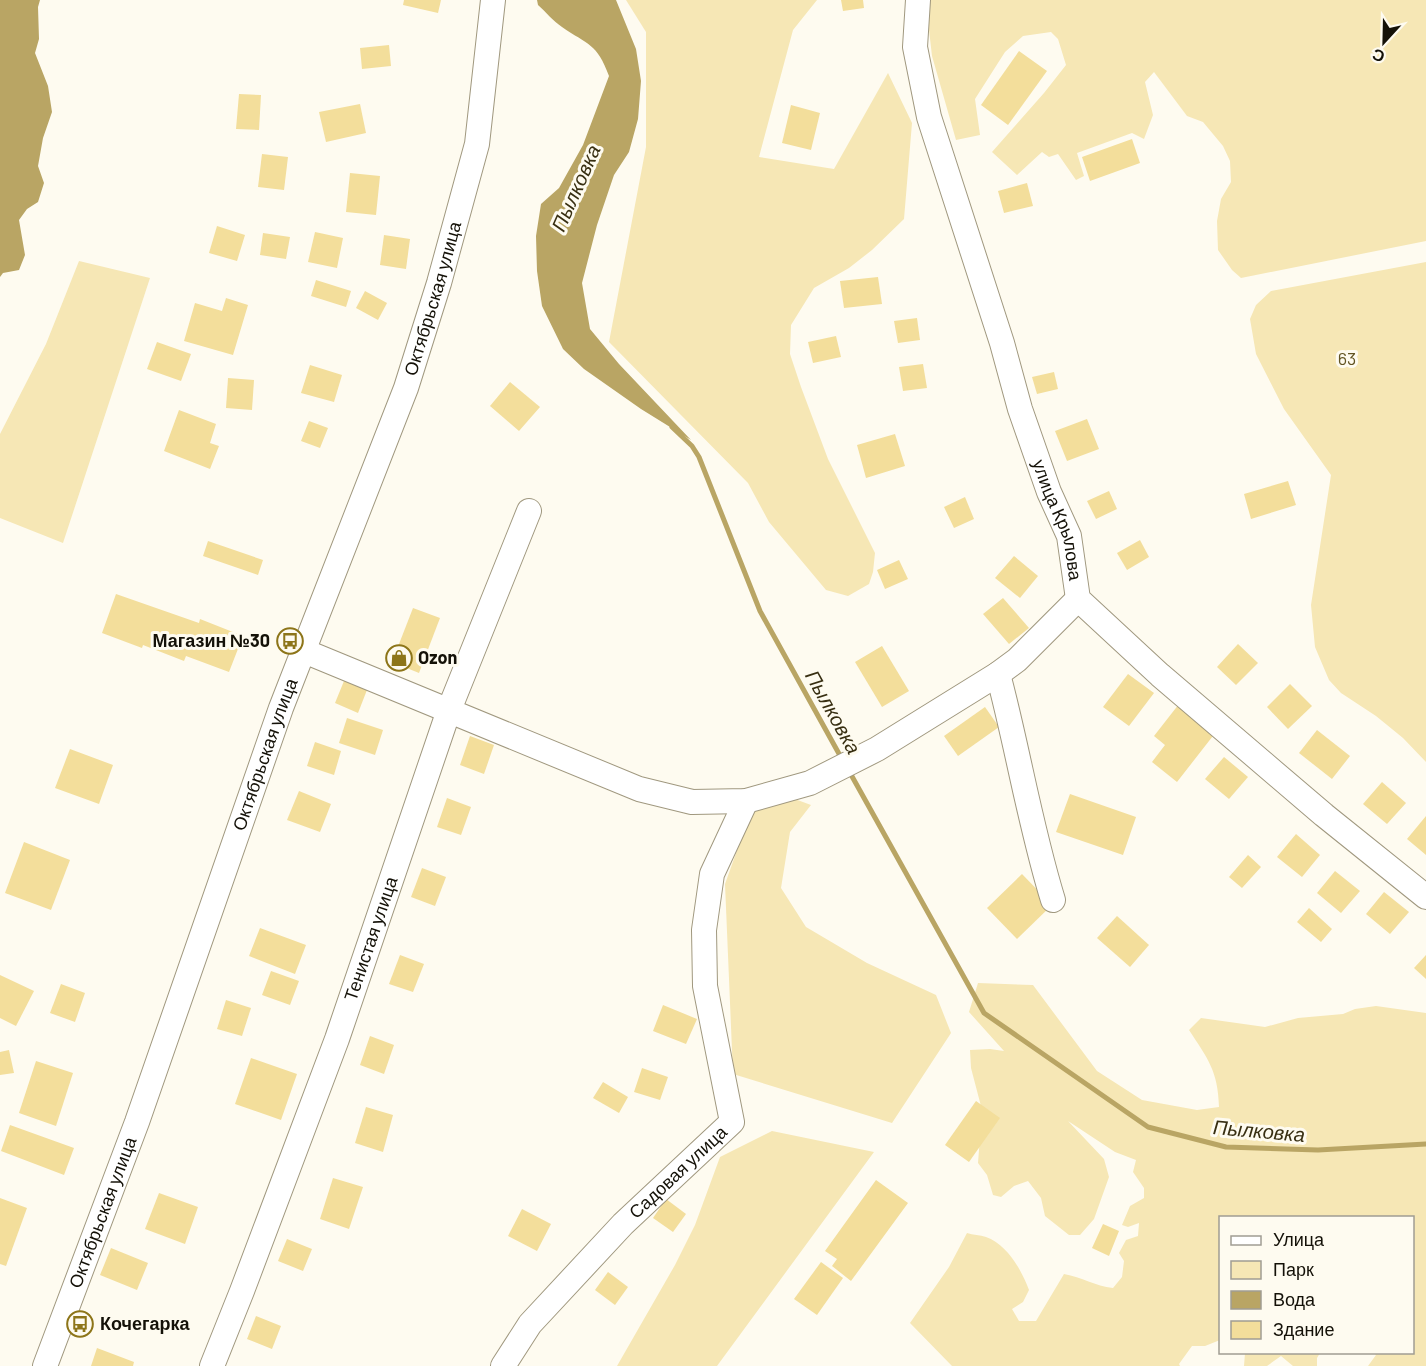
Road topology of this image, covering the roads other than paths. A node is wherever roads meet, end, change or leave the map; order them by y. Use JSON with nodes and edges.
{"nodes":[{"id":1,"x":493,"y":0,"type":"edge"},
{"id":2,"x":918,"y":0,"type":"edge"},
{"id":3,"x":529,"y":511,"type":"dead end"},
{"id":4,"x":1078,"y":599,"type":"junction"},
{"id":5,"x":304,"y":651,"type":"junction"},
{"id":6,"x":998,"y":674,"type":"junction"},
{"id":7,"x":449,"y":710,"type":"junction"},
{"id":8,"x":746,"y":801,"type":"junction"},
{"id":9,"x":1426,"y":897,"type":"edge"},
{"id":10,"x":1053,"y":900,"type":"dead end"},
{"id":11,"x":45,"y":1366,"type":"edge"},
{"id":12,"x":212,"y":1366,"type":"edge"},
{"id":13,"x":503,"y":1366,"type":"edge"}],
"edges":[{"from":1,"to":5,"type":"street","name":"Октябрьская улица"},
{"from":2,"to":4,"type":"street","name":"улица Крылова"},
{"from":3,"to":7,"type":"street","name":"Тенистая улица"},
{"from":4,"to":6,"type":"street"},
{"from":4,"to":9,"type":"street","name":"улица Крылова"},
{"from":5,"to":7,"type":"street"},
{"from":5,"to":11,"type":"street","name":"Октябрьская улица"},
{"from":6,"to":8,"type":"street"},
{"from":6,"to":10,"type":"street"},
{"from":7,"to":8,"type":"street"},
{"from":7,"to":12,"type":"street","name":"Тенистая улица"},
{"from":8,"to":13,"type":"street","name":"Садовая улица"}]}
